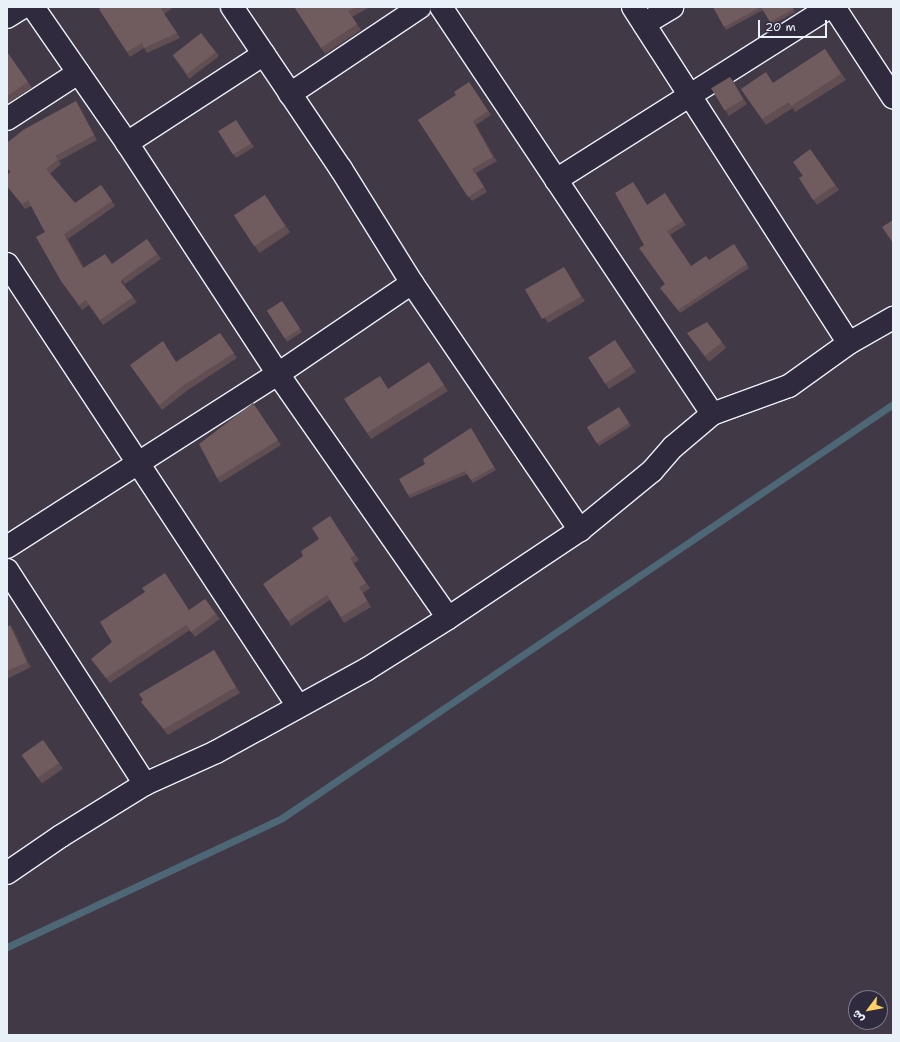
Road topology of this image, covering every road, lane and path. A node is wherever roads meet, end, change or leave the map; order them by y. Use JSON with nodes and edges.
{"nodes":[{"id":1,"x":23,"y":7,"type":"edge"},
{"id":2,"x":34,"y":7,"type":"edge"},
{"id":3,"x":232,"y":7,"type":"edge"},
{"id":4,"x":420,"y":7,"type":"edge"},
{"id":5,"x":440,"y":7,"type":"edge"},
{"id":6,"x":672,"y":7,"type":"edge"},
{"id":7,"x":830,"y":7,"type":"edge"},
{"id":8,"x":834,"y":7,"type":"edge"},
{"id":9,"x":639,"y":16,"type":"edge"},
{"id":10,"x":7,"y":17,"type":"edge"},
{"id":11,"x":264,"y":54,"type":"junction"},
{"id":12,"x":78,"y":73,"type":"junction"},
{"id":13,"x":290,"y":94,"type":"junction"},
{"id":14,"x":690,"y":95,"type":"junction"},
{"id":15,"x":893,"y":97,"type":"edge"},
{"id":16,"x":7,"y":119,"type":"edge"},
{"id":17,"x":127,"y":143,"type":"junction"},
{"id":18,"x":556,"y":180,"type":"junction"},
{"id":19,"x":9,"y":270,"type":"edge"},
{"id":20,"x":412,"y":283,"type":"junction"},
{"id":21,"x":893,"y":318,"type":"edge"},
{"id":22,"x":850,"y":342,"type":"junction"},
{"id":23,"x":278,"y":374,"type":"junction"},
{"id":24,"x":712,"y":414,"type":"junction"},
{"id":25,"x":138,"y":465,"type":"junction"},
{"id":26,"x":580,"y":530,"type":"junction"},
{"id":27,"x":7,"y":547,"type":"edge"},
{"id":28,"x":7,"y":570,"type":"edge"},
{"id":29,"x":448,"y":618,"type":"junction"},
{"id":30,"x":298,"y":706,"type":"junction"},
{"id":31,"x":145,"y":784,"type":"junction"},
{"id":32,"x":7,"y":872,"type":"edge"}],
"edges":[{"from":1,"to":10,"type":"street"},
{"from":2,"to":12,"type":"street"},
{"from":3,"to":11,"type":"street"},
{"from":4,"to":13,"type":"street"},
{"from":5,"to":18,"type":"street"},
{"from":6,"to":9,"type":"street"},
{"from":7,"to":14,"type":"street"},
{"from":8,"to":15,"type":"street"},
{"from":9,"to":14,"type":"street"},
{"from":11,"to":13,"type":"street"},
{"from":11,"to":17,"type":"street"},
{"from":12,"to":16,"type":"street"},
{"from":12,"to":17,"type":"street"},
{"from":13,"to":20,"type":"street"},
{"from":14,"to":18,"type":"street"},
{"from":14,"to":22,"type":"street"},
{"from":17,"to":23,"type":"street"},
{"from":18,"to":24,"type":"street"},
{"from":19,"to":25,"type":"street"},
{"from":20,"to":23,"type":"street"},
{"from":20,"to":26,"type":"street"},
{"from":21,"to":22,"type":"street"},
{"from":22,"to":24,"type":"street"},
{"from":23,"to":25,"type":"street"},
{"from":23,"to":29,"type":"street"},
{"from":24,"to":26,"type":"street"},
{"from":25,"to":27,"type":"street"},
{"from":25,"to":30,"type":"street"},
{"from":26,"to":29,"type":"street"},
{"from":28,"to":31,"type":"street"},
{"from":29,"to":30,"type":"street"},
{"from":30,"to":31,"type":"street"},
{"from":31,"to":32,"type":"street"}]}
